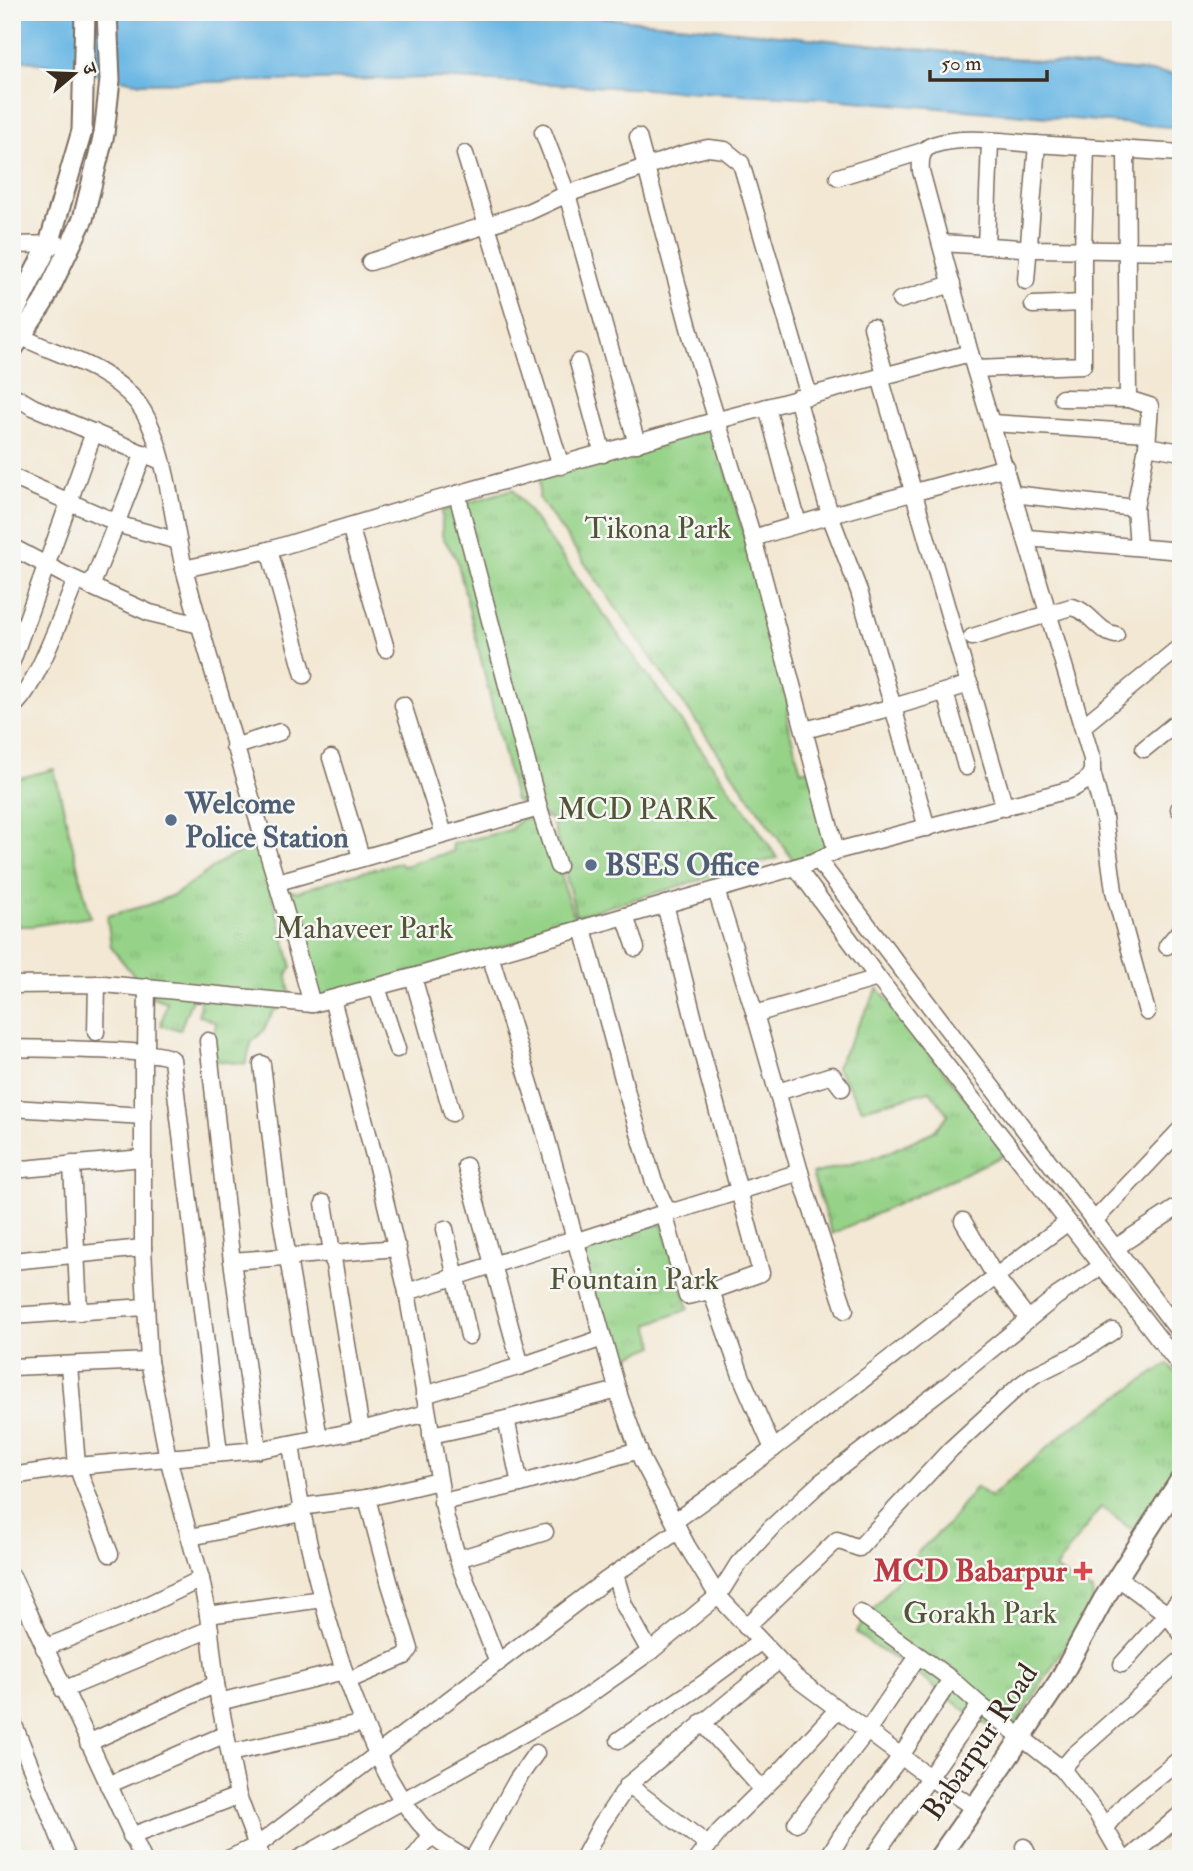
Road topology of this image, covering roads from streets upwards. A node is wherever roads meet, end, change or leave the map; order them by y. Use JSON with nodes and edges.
{"nodes":[{"id":1,"x":85,"y":12,"type":"edge"},
{"id":2,"x":107,"y":12,"type":"edge"},
{"id":3,"x":542,"y":132,"type":"dead end"},
{"id":4,"x":638,"y":137,"type":"dead end"},
{"id":5,"x":990,"y":142,"type":"junction"},
{"id":6,"x":1037,"y":144,"type":"junction"},
{"id":7,"x":1086,"y":147,"type":"junction"},
{"id":8,"x":1126,"y":149,"type":"junction"},
{"id":9,"x":923,"y":151,"type":"junction"},
{"id":10,"x":1181,"y":153,"type":"edge"},
{"id":11,"x":465,"y":154,"type":"dead end"},
{"id":12,"x":645,"y":168,"type":"junction"},
{"id":13,"x":838,"y":177,"type":"dead end"},
{"id":14,"x":567,"y":194,"type":"junction"},
{"id":15,"x":485,"y":225,"type":"junction"},
{"id":16,"x":941,"y":243,"type":"junction"},
{"id":17,"x":49,"y":244,"type":"junction"},
{"id":18,"x":71,"y":244,"type":"junction"},
{"id":19,"x":12,"y":245,"type":"edge"},
{"id":20,"x":986,"y":246,"type":"junction"},
{"id":21,"x":1029,"y":249,"type":"junction"},
{"id":22,"x":1083,"y":250,"type":"junction"},
{"id":23,"x":1127,"y":250,"type":"junction"},
{"id":24,"x":1181,"y":251,"type":"edge"},
{"id":25,"x":370,"y":262,"type":"dead end"},
{"id":26,"x":1026,"y":281,"type":"dead end"},
{"id":27,"x":952,"y":284,"type":"junction"},
{"id":28,"x":900,"y":300,"type":"dead end"},
{"id":29,"x":1083,"y":303,"type":"junction"},
{"id":30,"x":1033,"y":305,"type":"dead end"},
{"id":31,"x":12,"y":317,"type":"edge"},
{"id":32,"x":872,"y":327,"type":"dead end"},
{"id":33,"x":15,"y":340,"type":"edge"},
{"id":34,"x":971,"y":353,"type":"junction"},
{"id":35,"x":578,"y":362,"type":"dead end"},
{"id":36,"x":975,"y":369,"type":"junction"},
{"id":37,"x":883,"y":376,"type":"junction"},
{"id":38,"x":12,"y":395,"type":"edge"},
{"id":39,"x":803,"y":397,"type":"junction"},
{"id":40,"x":1062,"y":398,"type":"dead end"},
{"id":41,"x":1128,"y":399,"type":"junction"},
{"id":42,"x":767,"y":407,"type":"junction"},
{"id":43,"x":718,"y":420,"type":"junction"},
{"id":44,"x":992,"y":423,"type":"junction"},
{"id":45,"x":94,"y":432,"type":"junction"},
{"id":46,"x":1147,"y":439,"type":"junction"},
{"id":47,"x":637,"y":444,"type":"junction"},
{"id":48,"x":1181,"y":452,"type":"edge"},
{"id":49,"x":144,"y":453,"type":"junction"},
{"id":50,"x":603,"y":454,"type":"junction"},
{"id":51,"x":161,"y":461,"type":"junction"},
{"id":52,"x":561,"y":466,"type":"junction"},
{"id":53,"x":1006,"y":467,"type":"junction"},
{"id":54,"x":12,"y":477,"type":"edge"},
{"id":55,"x":915,"y":493,"type":"junction"},
{"id":56,"x":457,"y":494,"type":"junction"},
{"id":57,"x":1013,"y":494,"type":"junction"},
{"id":58,"x":69,"y":502,"type":"junction"},
{"id":59,"x":1135,"y":508,"type":"junction"},
{"id":60,"x":830,"y":514,"type":"junction"},
{"id":61,"x":115,"y":522,"type":"junction"},
{"id":62,"x":798,"y":524,"type":"junction"},
{"id":63,"x":350,"y":526,"type":"junction"},
{"id":64,"x":753,"y":538,"type":"junction"},
{"id":65,"x":1027,"y":538,"type":"junction"},
{"id":66,"x":178,"y":541,"type":"junction"},
{"id":67,"x":12,"y":547,"type":"edge"},
{"id":68,"x":1138,"y":547,"type":"junction"},
{"id":69,"x":269,"y":550,"type":"junction"},
{"id":70,"x":1181,"y":551,"type":"edge"},
{"id":71,"x":46,"y":565,"type":"junction"},
{"id":72,"x":184,"y":569,"type":"junction"},
{"id":73,"x":83,"y":583,"type":"junction"},
{"id":74,"x":1049,"y":613,"type":"junction"},
{"id":75,"x":200,"y":625,"type":"junction"},
{"id":76,"x":1116,"y":635,"type":"dead end"},
{"id":77,"x":972,"y":637,"type":"dead end"},
{"id":78,"x":1181,"y":646,"type":"edge"},
{"id":79,"x":386,"y":649,"type":"dead end"},
{"id":80,"x":13,"y":657,"type":"edge"},
{"id":81,"x":38,"y":667,"type":"junction"},
{"id":82,"x":304,"y":675,"type":"dead end"},
{"id":83,"x":970,"y":684,"type":"junction"},
{"id":84,"x":945,"y":692,"type":"junction"},
{"id":85,"x":403,"y":705,"type":"dead end"},
{"id":86,"x":12,"y":707,"type":"edge"},
{"id":87,"x":893,"y":707,"type":"junction"},
{"id":88,"x":1181,"y":719,"type":"edge"},
{"id":89,"x":1083,"y":726,"type":"junction"},
{"id":90,"x":805,"y":730,"type":"junction"},
{"id":91,"x":280,"y":732,"type":"dead end"},
{"id":92,"x":234,"y":747,"type":"junction"},
{"id":93,"x":1144,"y":749,"type":"dead end"},
{"id":94,"x":331,"y":758,"type":"dead end"},
{"id":95,"x":966,"y":767,"type":"dead end"},
{"id":96,"x":1092,"y":772,"type":"junction"},
{"id":97,"x":539,"y":808,"type":"junction"},
{"id":98,"x":1005,"y":808,"type":"junction"},
{"id":99,"x":927,"y":828,"type":"junction"},
{"id":100,"x":444,"y":834,"type":"junction"},
{"id":101,"x":836,"y":851,"type":"junction"},
{"id":102,"x":361,"y":856,"type":"junction"},
{"id":103,"x":808,"y":863,"type":"junction"},
{"id":104,"x":558,"y":866,"type":"dead end"},
{"id":105,"x":278,"y":882,"type":"junction"},
{"id":106,"x":716,"y":890,"type":"junction"},
{"id":107,"x":666,"y":904,"type":"junction"},
{"id":108,"x":625,"y":916,"type":"junction"},
{"id":109,"x":583,"y":928,"type":"junction"},
{"id":110,"x":1181,"y":929,"type":"edge"},
{"id":111,"x":1167,"y":946,"type":"dead end"},
{"id":112,"x":636,"y":948,"type":"dead end"},
{"id":113,"x":490,"y":955,"type":"junction"},
{"id":114,"x":413,"y":977,"type":"junction"},
{"id":115,"x":878,"y":978,"type":"junction"},
{"id":116,"x":97,"y":984,"type":"junction"},
{"id":117,"x":12,"y":985,"type":"edge"},
{"id":118,"x":377,"y":986,"type":"junction"},
{"id":119,"x":147,"y":987,"type":"junction"},
{"id":120,"x":332,"y":999,"type":"junction"},
{"id":121,"x":312,"y":1004,"type":"junction"},
{"id":122,"x":1147,"y":1012,"type":"dead end"},
{"id":123,"x":755,"y":1014,"type":"junction"},
{"id":124,"x":96,"y":1032,"type":"dead end"},
{"id":125,"x":208,"y":1041,"type":"dead end"},
{"id":126,"x":12,"y":1048,"type":"edge"},
{"id":127,"x":397,"y":1049,"type":"dead end"},
{"id":128,"x":144,"y":1053,"type":"junction"},
{"id":129,"x":262,"y":1064,"type":"dead end"},
{"id":130,"x":837,"y":1075,"type":"dead end"},
{"id":131,"x":778,"y":1092,"type":"junction"},
{"id":132,"x":12,"y":1108,"type":"edge"},
{"id":133,"x":452,"y":1113,"type":"dead end"},
{"id":134,"x":144,"y":1116,"type":"junction"},
{"id":135,"x":1179,"y":1136,"type":"edge"},
{"id":136,"x":143,"y":1158,"type":"junction"},
{"id":137,"x":72,"y":1164,"type":"junction"},
{"id":138,"x":467,"y":1167,"type":"dead end"},
{"id":139,"x":12,"y":1170,"type":"edge"},
{"id":140,"x":800,"y":1172,"type":"junction"},
{"id":141,"x":740,"y":1192,"type":"junction"},
{"id":142,"x":324,"y":1203,"type":"dead end"},
{"id":143,"x":1181,"y":1205,"type":"edge"},
{"id":144,"x":667,"y":1212,"type":"junction"},
{"id":145,"x":964,"y":1221,"type":"dead end"},
{"id":146,"x":1068,"y":1222,"type":"junction"},
{"id":147,"x":1094,"y":1222,"type":"junction"},
{"id":148,"x":445,"y":1228,"type":"dead end"},
{"id":149,"x":577,"y":1239,"type":"junction"},
{"id":150,"x":143,"y":1248,"type":"junction"},
{"id":151,"x":398,"y":1248,"type":"junction"},
{"id":152,"x":1115,"y":1248,"type":"junction"},
{"id":153,"x":332,"y":1252,"type":"junction"},
{"id":154,"x":78,"y":1255,"type":"junction"},
{"id":155,"x":287,"y":1256,"type":"junction"},
{"id":156,"x":12,"y":1261,"type":"edge"},
{"id":157,"x":232,"y":1261,"type":"junction"},
{"id":158,"x":493,"y":1265,"type":"junction"},
{"id":159,"x":1102,"y":1266,"type":"junction"},
{"id":160,"x":457,"y":1276,"type":"junction"},
{"id":161,"x":995,"y":1276,"type":"junction"},
{"id":162,"x":711,"y":1291,"type":"junction"},
{"id":163,"x":407,"y":1292,"type":"junction"},
{"id":164,"x":145,"y":1307,"type":"junction"},
{"id":165,"x":845,"y":1310,"type":"dead end"},
{"id":166,"x":79,"y":1312,"type":"junction"},
{"id":167,"x":12,"y":1316,"type":"edge"},
{"id":168,"x":1028,"y":1319,"type":"junction"},
{"id":169,"x":1113,"y":1331,"type":"dead end"},
{"id":170,"x":1181,"y":1334,"type":"edge"},
{"id":171,"x":469,"y":1336,"type":"dead end"},
{"id":172,"x":603,"y":1338,"type":"junction"},
{"id":173,"x":149,"y":1361,"type":"junction"},
{"id":174,"x":69,"y":1365,"type":"junction"},
{"id":175,"x":521,"y":1366,"type":"junction"},
{"id":176,"x":12,"y":1367,"type":"edge"},
{"id":177,"x":1181,"y":1367,"type":"edge"},
{"id":178,"x":618,"y":1390,"type":"junction"},
{"id":179,"x":424,"y":1395,"type":"junction"},
{"id":180,"x":427,"y":1413,"type":"junction"},
{"id":181,"x":506,"y":1419,"type":"junction"},
{"id":182,"x":361,"y":1430,"type":"junction"},
{"id":183,"x":431,"y":1435,"type":"junction"},
{"id":184,"x":319,"y":1438,"type":"junction"},
{"id":185,"x":291,"y":1444,"type":"junction"},
{"id":186,"x":773,"y":1449,"type":"junction"},
{"id":187,"x":258,"y":1450,"type":"junction"},
{"id":188,"x":639,"y":1450,"type":"junction"},
{"id":189,"x":219,"y":1453,"type":"junction"},
{"id":190,"x":168,"y":1458,"type":"junction"},
{"id":191,"x":77,"y":1466,"type":"junction"},
{"id":192,"x":12,"y":1476,"type":"edge"},
{"id":193,"x":439,"y":1481,"type":"junction"},
{"id":194,"x":520,"y":1484,"type":"junction"},
{"id":195,"x":1178,"y":1490,"type":"edge"},
{"id":196,"x":367,"y":1498,"type":"junction"},
{"id":197,"x":442,"y":1502,"type":"junction"},
{"id":198,"x":301,"y":1510,"type":"junction"},
{"id":199,"x":677,"y":1526,"type":"junction"},
{"id":200,"x":545,"y":1532,"type":"dead end"},
{"id":201,"x":191,"y":1537,"type":"junction"},
{"id":202,"x":110,"y":1554,"type":"dead end"},
{"id":203,"x":458,"y":1559,"type":"junction"},
{"id":204,"x":615,"y":1574,"type":"junction"},
{"id":205,"x":12,"y":1576,"type":"edge"},
{"id":206,"x":1117,"y":1577,"type":"junction"},
{"id":207,"x":201,"y":1579,"type":"junction"},
{"id":208,"x":718,"y":1596,"type":"junction"},
{"id":209,"x":1181,"y":1598,"type":"edge"},
{"id":210,"x":322,"y":1599,"type":"junction"},
{"id":211,"x":860,"y":1613,"type":"dead end"},
{"id":212,"x":1167,"y":1614,"type":"junction"},
{"id":213,"x":209,"y":1622,"type":"junction"},
{"id":214,"x":746,"y":1626,"type":"junction"},
{"id":215,"x":1181,"y":1633,"type":"edge"},
{"id":216,"x":760,"y":1642,"type":"junction"},
{"id":217,"x":44,"y":1648,"type":"junction"},
{"id":218,"x":650,"y":1652,"type":"junction"},
{"id":219,"x":918,"y":1656,"type":"junction"},
{"id":220,"x":1181,"y":1660,"type":"edge"},
{"id":221,"x":778,"y":1661,"type":"junction"},
{"id":222,"x":498,"y":1663,"type":"junction"},
{"id":223,"x":1122,"y":1664,"type":"dead end"},
{"id":224,"x":346,"y":1676,"type":"junction"},
{"id":225,"x":951,"y":1679,"type":"junction"},
{"id":226,"x":216,"y":1684,"type":"junction"},
{"id":227,"x":63,"y":1690,"type":"junction"},
{"id":228,"x":219,"y":1702,"type":"junction"},
{"id":229,"x":981,"y":1705,"type":"junction"},
{"id":230,"x":837,"y":1710,"type":"junction"},
{"id":231,"x":12,"y":1720,"type":"edge"},
{"id":232,"x":702,"y":1722,"type":"junction"},
{"id":233,"x":364,"y":1723,"type":"junction"},
{"id":234,"x":867,"y":1731,"type":"junction"},
{"id":235,"x":226,"y":1734,"type":"junction"},
{"id":236,"x":1021,"y":1736,"type":"junction"},
{"id":237,"x":619,"y":1740,"type":"dead end"},
{"id":238,"x":88,"y":1743,"type":"junction"},
{"id":239,"x":230,"y":1753,"type":"junction"},
{"id":240,"x":536,"y":1753,"type":"dead end"},
{"id":241,"x":378,"y":1755,"type":"junction"},
{"id":242,"x":901,"y":1756,"type":"junction"},
{"id":243,"x":1181,"y":1758,"type":"edge"},
{"id":244,"x":1062,"y":1769,"type":"junction"},
{"id":245,"x":929,"y":1777,"type":"junction"},
{"id":246,"x":108,"y":1785,"type":"junction"},
{"id":247,"x":628,"y":1785,"type":"junction"},
{"id":248,"x":762,"y":1789,"type":"junction"},
{"id":249,"x":239,"y":1796,"type":"junction"},
{"id":250,"x":403,"y":1801,"type":"junction"},
{"id":251,"x":974,"y":1808,"type":"junction"},
{"id":252,"x":1181,"y":1814,"type":"edge"},
{"id":253,"x":796,"y":1823,"type":"dead end"},
{"id":254,"x":1105,"y":1827,"type":"junction"},
{"id":255,"x":131,"y":1836,"type":"junction"},
{"id":256,"x":431,"y":1836,"type":"junction"},
{"id":257,"x":708,"y":1845,"type":"junction"},
{"id":258,"x":260,"y":1852,"type":"edge"},
{"id":259,"x":321,"y":1854,"type":"edge"},
{"id":260,"x":938,"y":1858,"type":"edge"},
{"id":261,"x":68,"y":1859,"type":"edge"},
{"id":262,"x":143,"y":1859,"type":"edge"},
{"id":263,"x":228,"y":1859,"type":"edge"},
{"id":264,"x":298,"y":1859,"type":"edge"},
{"id":265,"x":413,"y":1859,"type":"edge"},
{"id":266,"x":466,"y":1859,"type":"edge"},
{"id":267,"x":473,"y":1859,"type":"edge"},
{"id":268,"x":583,"y":1859,"type":"edge"},
{"id":269,"x":698,"y":1859,"type":"edge"},
{"id":270,"x":827,"y":1859,"type":"edge"},
{"id":271,"x":872,"y":1859,"type":"edge"},
{"id":272,"x":1123,"y":1859,"type":"edge"},
{"id":273,"x":1129,"y":1859,"type":"edge"}],
"edges":[{"from":1,"to":17,"type":"street"},
{"from":2,"to":18,"type":"street"},
{"from":3,"to":14,"type":"street"},
{"from":4,"to":12,"type":"street"},
{"from":5,"to":6,"type":"street"},
{"from":5,"to":9,"type":"street"},
{"from":5,"to":20,"type":"street"},
{"from":6,"to":7,"type":"street"},
{"from":6,"to":21,"type":"street"},
{"from":7,"to":8,"type":"street"},
{"from":7,"to":22,"type":"street"},
{"from":8,"to":10,"type":"street"},
{"from":8,"to":23,"type":"street"},
{"from":9,"to":13,"type":"street"},
{"from":9,"to":16,"type":"street"},
{"from":11,"to":15,"type":"street"},
{"from":12,"to":14,"type":"street"},
{"from":12,"to":39,"type":"street"},
{"from":12,"to":43,"type":"street"},
{"from":14,"to":15,"type":"street"},
{"from":14,"to":47,"type":"street"},
{"from":15,"to":25,"type":"street"},
{"from":15,"to":52,"type":"street"},
{"from":16,"to":20,"type":"street"},
{"from":16,"to":27,"type":"street"},
{"from":17,"to":18,"type":"street"},
{"from":17,"to":19,"type":"street"},
{"from":17,"to":31,"type":"street"},
{"from":18,"to":33,"type":"street"},
{"from":20,"to":21,"type":"street"},
{"from":21,"to":22,"type":"street"},
{"from":21,"to":26,"type":"street"},
{"from":22,"to":23,"type":"street"},
{"from":22,"to":29,"type":"street"},
{"from":23,"to":24,"type":"street"},
{"from":23,"to":41,"type":"street"},
{"from":27,"to":28,"type":"street"},
{"from":27,"to":34,"type":"street"},
{"from":29,"to":30,"type":"street"},
{"from":29,"to":36,"type":"street"},
{"from":32,"to":37,"type":"street"},
{"from":33,"to":51,"type":"street"},
{"from":34,"to":36,"type":"street"},
{"from":34,"to":37,"type":"street"},
{"from":35,"to":50,"type":"street"},
{"from":36,"to":44,"type":"street"},
{"from":37,"to":39,"type":"street"},
{"from":37,"to":55,"type":"street"},
{"from":38,"to":45,"type":"street"},
{"from":39,"to":42,"type":"street"},
{"from":39,"to":60,"type":"street"},
{"from":40,"to":41,"type":"street"},
{"from":41,"to":46,"type":"street"},
{"from":42,"to":43,"type":"street"},
{"from":42,"to":62,"type":"street"},
{"from":43,"to":47,"type":"street"},
{"from":43,"to":64,"type":"street"},
{"from":44,"to":46,"type":"street"},
{"from":44,"to":53,"type":"street"},
{"from":45,"to":49,"type":"street"},
{"from":45,"to":58,"type":"street"},
{"from":46,"to":48,"type":"street"},
{"from":46,"to":59,"type":"street"},
{"from":47,"to":50,"type":"street"},
{"from":49,"to":51,"type":"street"},
{"from":49,"to":61,"type":"street"},
{"from":50,"to":52,"type":"street"},
{"from":51,"to":66,"type":"street"},
{"from":52,"to":56,"type":"street"},
{"from":53,"to":55,"type":"street"},
{"from":53,"to":57,"type":"street"},
{"from":54,"to":58,"type":"street"},
{"from":55,"to":60,"type":"street"},
{"from":55,"to":83,"type":"street"},
{"from":56,"to":63,"type":"street"},
{"from":56,"to":97,"type":"street"},
{"from":57,"to":59,"type":"street"},
{"from":57,"to":65,"type":"street"},
{"from":58,"to":61,"type":"street"},
{"from":58,"to":71,"type":"street"},
{"from":59,"to":68,"type":"street"},
{"from":60,"to":62,"type":"street"},
{"from":60,"to":87,"type":"street"},
{"from":61,"to":66,"type":"street"},
{"from":61,"to":73,"type":"street"},
{"from":62,"to":64,"type":"street"},
{"from":63,"to":69,"type":"street"},
{"from":63,"to":79,"type":"street"},
{"from":64,"to":90,"type":"street"},
{"from":65,"to":68,"type":"street"},
{"from":65,"to":74,"type":"street"},
{"from":66,"to":72,"type":"street"},
{"from":67,"to":71,"type":"street"},
{"from":68,"to":70,"type":"street"},
{"from":69,"to":72,"type":"street"},
{"from":69,"to":82,"type":"street"},
{"from":71,"to":73,"type":"street"},
{"from":71,"to":80,"type":"street"},
{"from":72,"to":75,"type":"street"},
{"from":73,"to":75,"type":"street"},
{"from":73,"to":81,"type":"street"},
{"from":74,"to":76,"type":"street"},
{"from":74,"to":77,"type":"street"},
{"from":74,"to":89,"type":"street"},
{"from":75,"to":92,"type":"street"},
{"from":78,"to":89,"type":"street"},
{"from":80,"to":81,"type":"street"},
{"from":81,"to":86,"type":"street"},
{"from":83,"to":84,"type":"street"},
{"from":83,"to":98,"type":"street"},
{"from":84,"to":87,"type":"street"},
{"from":84,"to":95,"type":"street"},
{"from":85,"to":100,"type":"street"},
{"from":87,"to":90,"type":"street"},
{"from":87,"to":99,"type":"street"},
{"from":88,"to":93,"type":"street"},
{"from":89,"to":96,"type":"street"},
{"from":90,"to":101,"type":"street"},
{"from":91,"to":92,"type":"street"},
{"from":92,"to":105,"type":"street"},
{"from":94,"to":102,"type":"street"},
{"from":96,"to":98,"type":"street"},
{"from":96,"to":122,"type":"street"},
{"from":97,"to":100,"type":"street"},
{"from":97,"to":104,"type":"street"},
{"from":98,"to":99,"type":"street"},
{"from":99,"to":101,"type":"street"},
{"from":100,"to":102,"type":"street"},
{"from":101,"to":103,"type":"street"},
{"from":102,"to":105,"type":"street"},
{"from":103,"to":106,"type":"street"},
{"from":103,"to":115,"type":"street"},
{"from":103,"to":147,"type":"street"},
{"from":105,"to":121,"type":"street"},
{"from":106,"to":107,"type":"street"},
{"from":106,"to":123,"type":"street"},
{"from":107,"to":108,"type":"street"},
{"from":107,"to":141,"type":"street"},
{"from":108,"to":109,"type":"street"},
{"from":108,"to":112,"type":"street"},
{"from":109,"to":113,"type":"street"},
{"from":109,"to":144,"type":"street"},
{"from":110,"to":111,"type":"street"},
{"from":113,"to":114,"type":"street"},
{"from":113,"to":149,"type":"street"},
{"from":114,"to":118,"type":"street"},
{"from":114,"to":133,"type":"street"},
{"from":115,"to":123,"type":"street"},
{"from":115,"to":146,"type":"street"},
{"from":116,"to":117,"type":"street"},
{"from":116,"to":119,"type":"street"},
{"from":116,"to":124,"type":"street"},
{"from":118,"to":120,"type":"street"},
{"from":118,"to":127,"type":"street"},
{"from":119,"to":121,"type":"street"},
{"from":119,"to":128,"type":"street"},
{"from":120,"to":121,"type":"street"},
{"from":120,"to":151,"type":"street"},
{"from":123,"to":131,"type":"street"},
{"from":125,"to":157,"type":"street"},
{"from":126,"to":128,"type":"street"},
{"from":128,"to":134,"type":"street"},
{"from":128,"to":189,"type":"street"},
{"from":129,"to":155,"type":"street"},
{"from":130,"to":131,"type":"street"},
{"from":131,"to":140,"type":"street"},
{"from":132,"to":134,"type":"street"},
{"from":134,"to":136,"type":"street"},
{"from":135,"to":147,"type":"street"},
{"from":136,"to":137,"type":"street"},
{"from":136,"to":150,"type":"street"},
{"from":137,"to":139,"type":"street"},
{"from":137,"to":154,"type":"street"},
{"from":138,"to":158,"type":"street"},
{"from":140,"to":141,"type":"street"},
{"from":140,"to":165,"type":"street"},
{"from":141,"to":144,"type":"street"},
{"from":141,"to":162,"type":"street"},
{"from":142,"to":153,"type":"street"},
{"from":143,"to":152,"type":"street"},
{"from":144,"to":149,"type":"street"},
{"from":144,"to":162,"type":"street"},
{"from":145,"to":161,"type":"street"},
{"from":146,"to":159,"type":"street"},
{"from":146,"to":161,"type":"street"},
{"from":147,"to":152,"type":"street"},
{"from":148,"to":160,"type":"street"},
{"from":149,"to":158,"type":"street"},
{"from":149,"to":172,"type":"street"},
{"from":150,"to":154,"type":"street"},
{"from":150,"to":164,"type":"street"},
{"from":151,"to":153,"type":"street"},
{"from":151,"to":163,"type":"street"},
{"from":152,"to":170,"type":"street"},
{"from":153,"to":155,"type":"street"},
{"from":153,"to":182,"type":"street"},
{"from":154,"to":156,"type":"street"},
{"from":154,"to":166,"type":"street"},
{"from":155,"to":157,"type":"street"},
{"from":155,"to":184,"type":"street"},
{"from":157,"to":187,"type":"street"},
{"from":158,"to":160,"type":"street"},
{"from":158,"to":175,"type":"street"},
{"from":159,"to":168,"type":"street"},
{"from":159,"to":177,"type":"street"},
{"from":160,"to":163,"type":"street"},
{"from":160,"to":171,"type":"street"},
{"from":161,"to":168,"type":"street"},
{"from":161,"to":186,"type":"street"},
{"from":162,"to":186,"type":"street"},
{"from":163,"to":179,"type":"street"},
{"from":164,"to":166,"type":"street"},
{"from":164,"to":173,"type":"street"},
{"from":166,"to":167,"type":"street"},
{"from":168,"to":208,"type":"street"},
{"from":169,"to":214,"type":"street"},
{"from":172,"to":175,"type":"street"},
{"from":172,"to":178,"type":"street"},
{"from":173,"to":174,"type":"street"},
{"from":173,"to":190,"type":"street"},
{"from":174,"to":176,"type":"street"},
{"from":174,"to":191,"type":"street"},
{"from":175,"to":179,"type":"street"},
{"from":178,"to":181,"type":"street"},
{"from":178,"to":188,"type":"street"},
{"from":179,"to":180,"type":"street"},
{"from":180,"to":182,"type":"street"},
{"from":180,"to":183,"type":"street"},
{"from":181,"to":183,"type":"street"},
{"from":181,"to":194,"type":"street"},
{"from":182,"to":184,"type":"street"},
{"from":183,"to":193,"type":"street"},
{"from":184,"to":185,"type":"street"},
{"from":185,"to":187,"type":"street"},
{"from":185,"to":198,"type":"street"},
{"from":186,"to":199,"type":"street"},
{"from":187,"to":189,"type":"street"},
{"from":188,"to":194,"type":"street"},
{"from":188,"to":199,"type":"street"},
{"from":189,"to":190,"type":"street"},
{"from":190,"to":191,"type":"street"},
{"from":190,"to":201,"type":"street"},
{"from":191,"to":192,"type":"street"},
{"from":191,"to":202,"type":"street"},
{"from":193,"to":196,"type":"street"},
{"from":193,"to":197,"type":"street"},
{"from":194,"to":197,"type":"street"},
{"from":195,"to":206,"type":"street","name":"Babarpur Road"},
{"from":196,"to":198,"type":"street"},
{"from":196,"to":224,"type":"street"},
{"from":197,"to":203,"type":"street"},
{"from":198,"to":201,"type":"street"},
{"from":198,"to":210,"type":"street"},
{"from":199,"to":204,"type":"street"},
{"from":199,"to":208,"type":"street"},
{"from":200,"to":203,"type":"street"},
{"from":201,"to":207,"type":"street"},
{"from":203,"to":222,"type":"street"},
{"from":204,"to":218,"type":"street"},
{"from":204,"to":222,"type":"street"},
{"from":205,"to":217,"type":"street"},
{"from":206,"to":212,"type":"street"},
{"from":206,"to":236,"type":"street","name":"Babarpur Road"},
{"from":207,"to":213,"type":"street"},
{"from":207,"to":217,"type":"street"},
{"from":208,"to":214,"type":"street"},
{"from":208,"to":218,"type":"street"},
{"from":209,"to":212,"type":"street"},
{"from":210,"to":213,"type":"street"},
{"from":210,"to":224,"type":"street"},
{"from":211,"to":219,"type":"street"},
{"from":212,"to":215,"type":"street"},
{"from":212,"to":223,"type":"street"},
{"from":213,"to":226,"type":"street"},
{"from":213,"to":227,"type":"street"},
{"from":214,"to":216,"type":"street"},
{"from":216,"to":221,"type":"street"},
{"from":216,"to":237,"type":"street"},
{"from":217,"to":227,"type":"street"},
{"from":218,"to":250,"type":"street"},
{"from":219,"to":225,"type":"street"},
{"from":219,"to":234,"type":"street"},
{"from":220,"to":244,"type":"street"},
{"from":221,"to":230,"type":"street"},
{"from":221,"to":232,"type":"street"},
{"from":222,"to":241,"type":"street"},
{"from":224,"to":228,"type":"street"},
{"from":224,"to":233,"type":"street"},
{"from":225,"to":229,"type":"street"},
{"from":225,"to":242,"type":"street"},
{"from":226,"to":228,"type":"street"},
{"from":226,"to":238,"type":"street"},
{"from":227,"to":238,"type":"street"},
{"from":228,"to":235,"type":"street"},
{"from":229,"to":236,"type":"street"},
{"from":229,"to":245,"type":"street"},
{"from":230,"to":234,"type":"street"},
{"from":230,"to":248,"type":"street"},
{"from":231,"to":261,"type":"street"},
{"from":232,"to":247,"type":"street"},
{"from":232,"to":248,"type":"street"},
{"from":233,"to":239,"type":"street"},
{"from":233,"to":241,"type":"street"},
{"from":234,"to":242,"type":"street"},
{"from":234,"to":253,"type":"street"},
{"from":235,"to":239,"type":"street"},
{"from":235,"to":246,"type":"street"},
{"from":236,"to":244,"type":"street"},
{"from":236,"to":251,"type":"street","name":"Babarpur Road"},
{"from":238,"to":246,"type":"street"},
{"from":239,"to":249,"type":"street"},
{"from":240,"to":267,"type":"street"},
{"from":241,"to":250,"type":"street"},
{"from":241,"to":258,"type":"street"},
{"from":242,"to":245,"type":"street"},
{"from":242,"to":270,"type":"street"},
{"from":243,"to":254,"type":"street"},
{"from":244,"to":254,"type":"street"},
{"from":245,"to":251,"type":"street"},
{"from":245,"to":271,"type":"street"},
{"from":246,"to":255,"type":"street"},
{"from":247,"to":257,"type":"street"},
{"from":247,"to":268,"type":"street"},
{"from":248,"to":257,"type":"street"},
{"from":249,"to":255,"type":"street"},
{"from":249,"to":258,"type":"street"},
{"from":250,"to":256,"type":"street"},
{"from":250,"to":259,"type":"street"},
{"from":251,"to":260,"type":"street","name":"Babarpur Road"},
{"from":252,"to":273,"type":"street"},
{"from":254,"to":272,"type":"street"},
{"from":255,"to":262,"type":"street"},
{"from":256,"to":265,"type":"street"},
{"from":256,"to":266,"type":"street"},
{"from":257,"to":269,"type":"street"},
{"from":258,"to":263,"type":"street"},
{"from":259,"to":264,"type":"street"}]}
